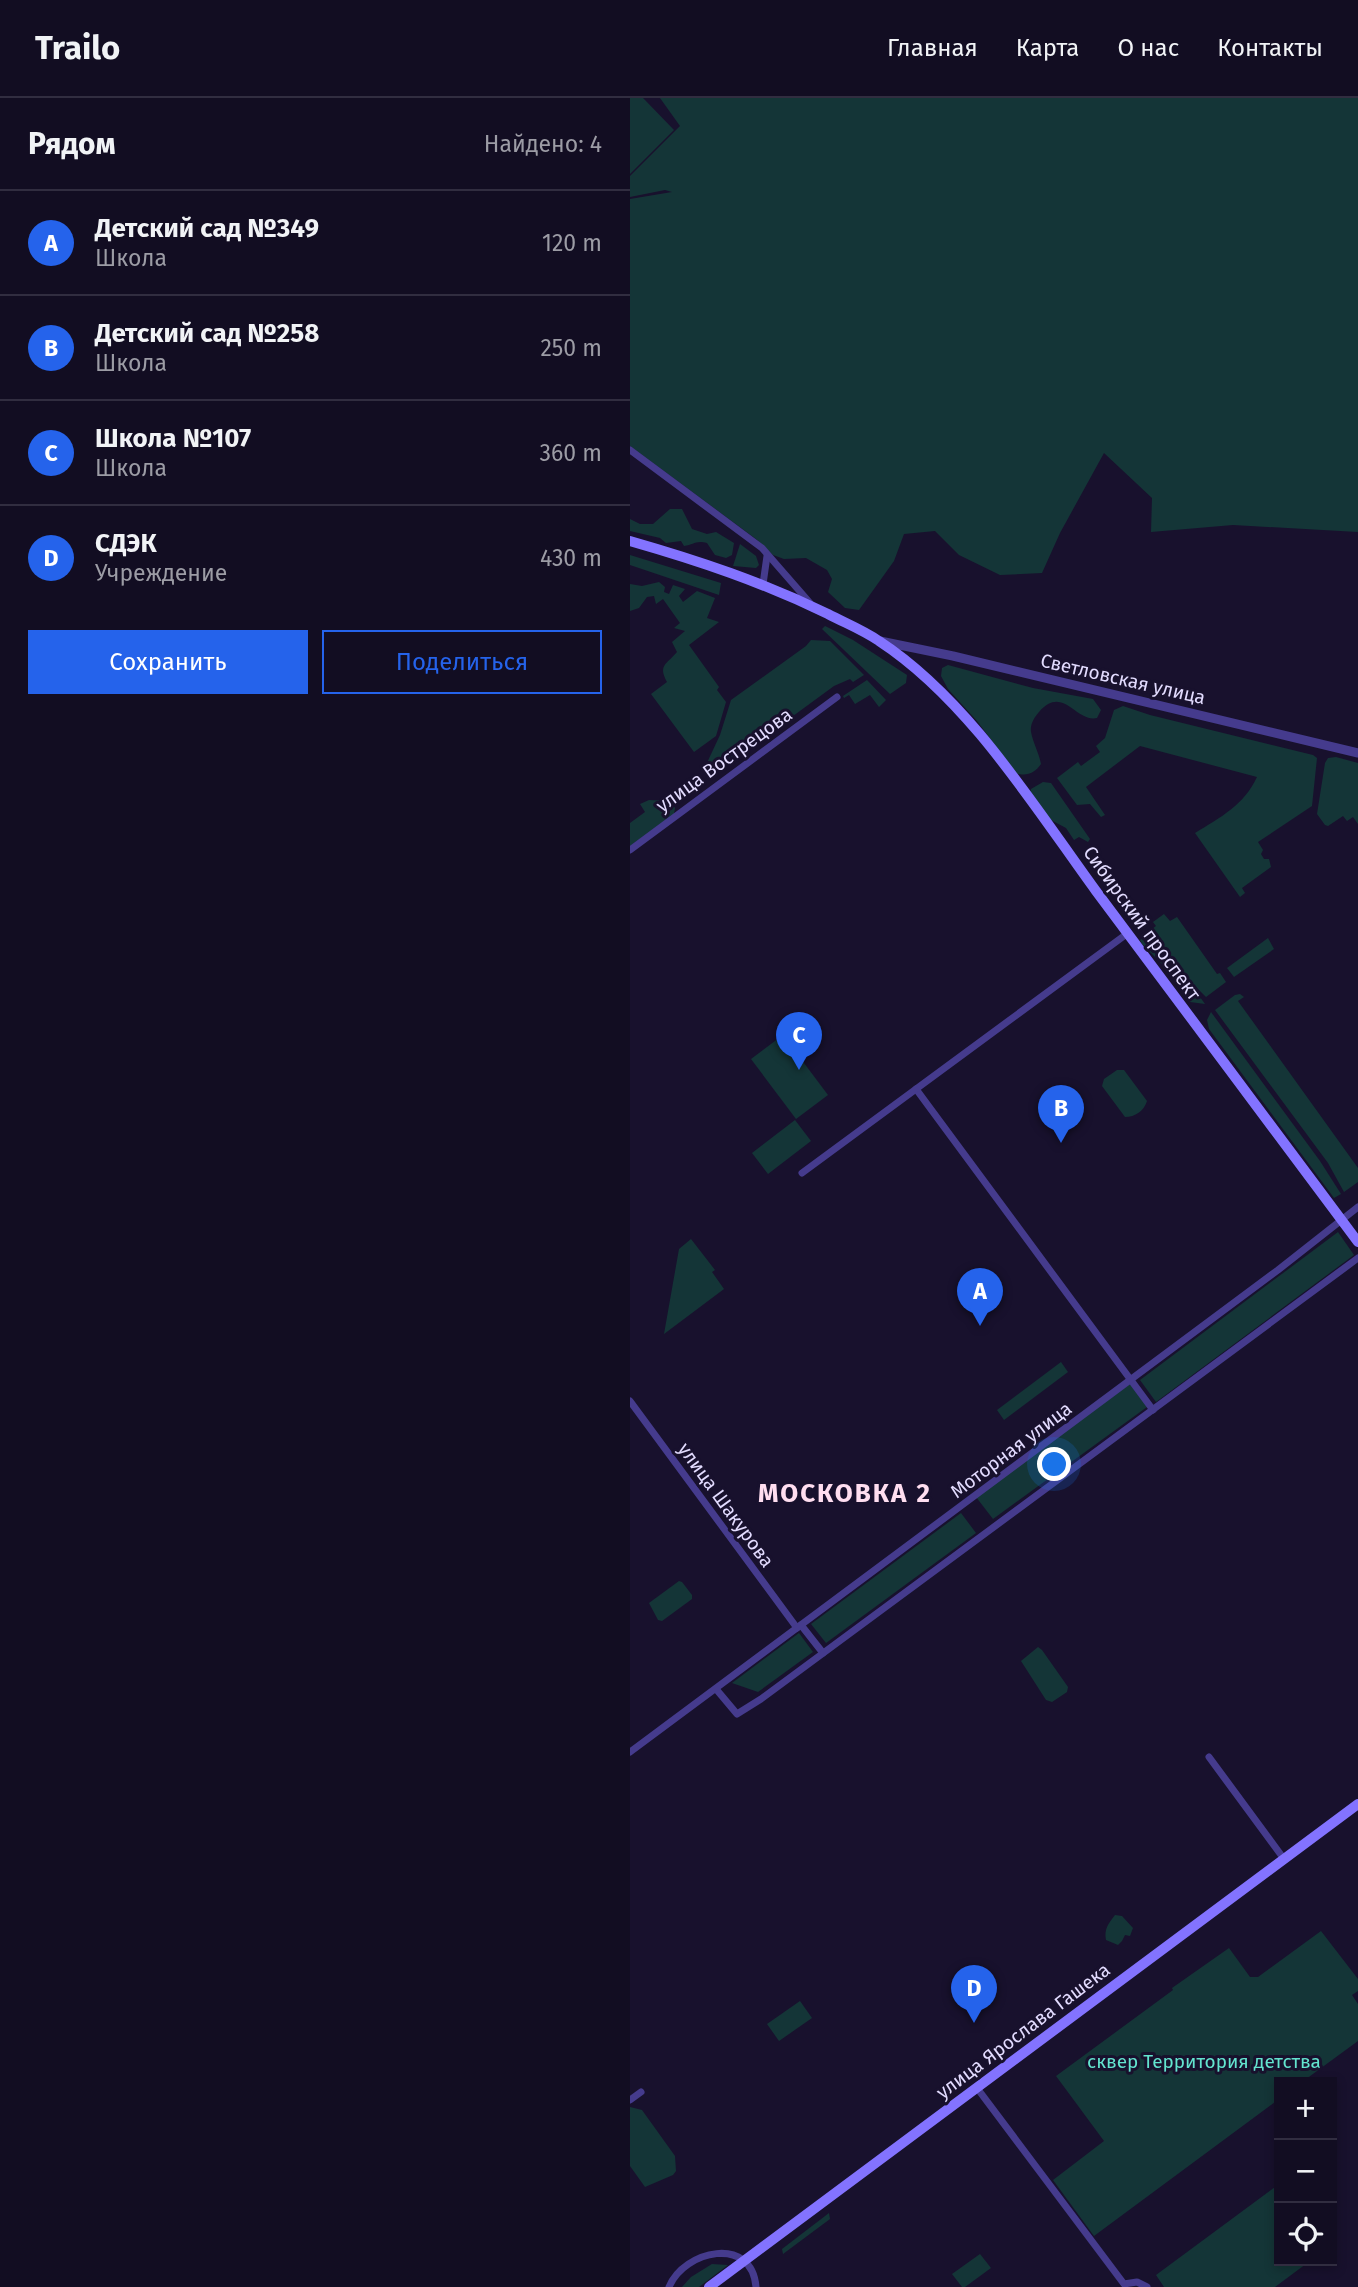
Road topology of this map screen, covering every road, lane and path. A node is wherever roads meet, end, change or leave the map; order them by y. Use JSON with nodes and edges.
{"nodes":[{"id":1,"x":631,"y":453,"type":"edge"},
{"id":2,"x":630,"y":541,"type":"edge"},
{"id":3,"x":767,"y":555,"type":"junction"},
{"id":4,"x":763,"y":584,"type":"junction"},
{"id":5,"x":813,"y":607,"type":"junction"},
{"id":6,"x":880,"y":641,"type":"junction"},
{"id":7,"x":837,"y":696,"type":"dead end"},
{"id":8,"x":1358,"y":753,"type":"edge"},
{"id":9,"x":630,"y":849,"type":"edge"},
{"id":10,"x":1128,"y":933,"type":"junction"},
{"id":11,"x":916,"y":1089,"type":"junction"},
{"id":12,"x":802,"y":1173,"type":"dead end"},
{"id":13,"x":1358,"y":1207,"type":"edge"},
{"id":14,"x":1341,"y":1220,"type":"junction"},
{"id":15,"x":1358,"y":1242,"type":"edge"},
{"id":16,"x":1358,"y":1258,"type":"edge"},
{"id":17,"x":1130,"y":1380,"type":"junction"},
{"id":18,"x":630,"y":1401,"type":"edge"},
{"id":19,"x":1153,"y":1410,"type":"junction"},
{"id":20,"x":799,"y":1627,"type":"junction"},
{"id":21,"x":823,"y":1654,"type":"junction"},
{"id":22,"x":716,"y":1689,"type":"junction"},
{"id":23,"x":630,"y":1752,"type":"edge"},
{"id":24,"x":1209,"y":1757,"type":"dead end"},
{"id":25,"x":1358,"y":1804,"type":"edge"},
{"id":26,"x":1284,"y":1859,"type":"junction"},
{"id":27,"x":977,"y":2088,"type":"junction"},
{"id":28,"x":641,"y":2092,"type":"dead end"},
{"id":29,"x":630,"y":2100,"type":"edge"},
{"id":30,"x":745,"y":2261,"type":"junction"},
{"id":31,"x":757,"y":2286,"type":"edge"},
{"id":32,"x":669,"y":2287,"type":"edge"},
{"id":33,"x":709,"y":2287,"type":"edge"},
{"id":34,"x":1147,"y":2287,"type":"edge"}],
"edges":[{"from":1,"to":3,"type":"street"},
{"from":2,"to":4,"type":"main road","name":"Сибирский проспект"},
{"from":3,"to":4,"type":"street"},
{"from":3,"to":5,"type":"street"},
{"from":4,"to":5,"type":"main road","name":"Сибирский проспект"},
{"from":5,"to":6,"type":"main road","name":"Сибирский проспект"},
{"from":6,"to":8,"type":"street","name":"Светловская улица"},
{"from":6,"to":10,"type":"main road","name":"Сибирский проспект"},
{"from":7,"to":9,"type":"street","name":"улица Вострецова"},
{"from":10,"to":11,"type":"street"},
{"from":10,"to":14,"type":"main road","name":"Сибирский проспект"},
{"from":11,"to":12,"type":"street"},
{"from":11,"to":17,"type":"street"},
{"from":13,"to":14,"type":"street","name":"Моторная улица"},
{"from":14,"to":15,"type":"main road","name":"Сибирский проспект"},
{"from":14,"to":17,"type":"street","name":"Моторная улица"},
{"from":16,"to":19,"type":"street"},
{"from":17,"to":19,"type":"street"},
{"from":17,"to":20,"type":"street","name":"Моторная улица"},
{"from":18,"to":20,"type":"street","name":"улица Шакурова"},
{"from":19,"to":21,"type":"street"},
{"from":20,"to":21,"type":"street","name":"улица Шакурова"},
{"from":20,"to":22,"type":"street","name":"Моторная улица"},
{"from":21,"to":22,"type":"street"},
{"from":22,"to":23,"type":"street","name":"Моторная улица"},
{"from":24,"to":26,"type":"street"},
{"from":25,"to":26,"type":"main road","name":"улица Ярослава Гашека"},
{"from":26,"to":27,"type":"main road","name":"улица Ярослава Гашека"},
{"from":27,"to":30,"type":"main road","name":"улица Ярослава Гашека"},
{"from":27,"to":34,"type":"street"},
{"from":28,"to":29,"type":"street"},
{"from":30,"to":31,"type":"street"},
{"from":30,"to":32,"type":"street"},
{"from":30,"to":33,"type":"main road","name":"улица Ярослава Гашека"}]}
